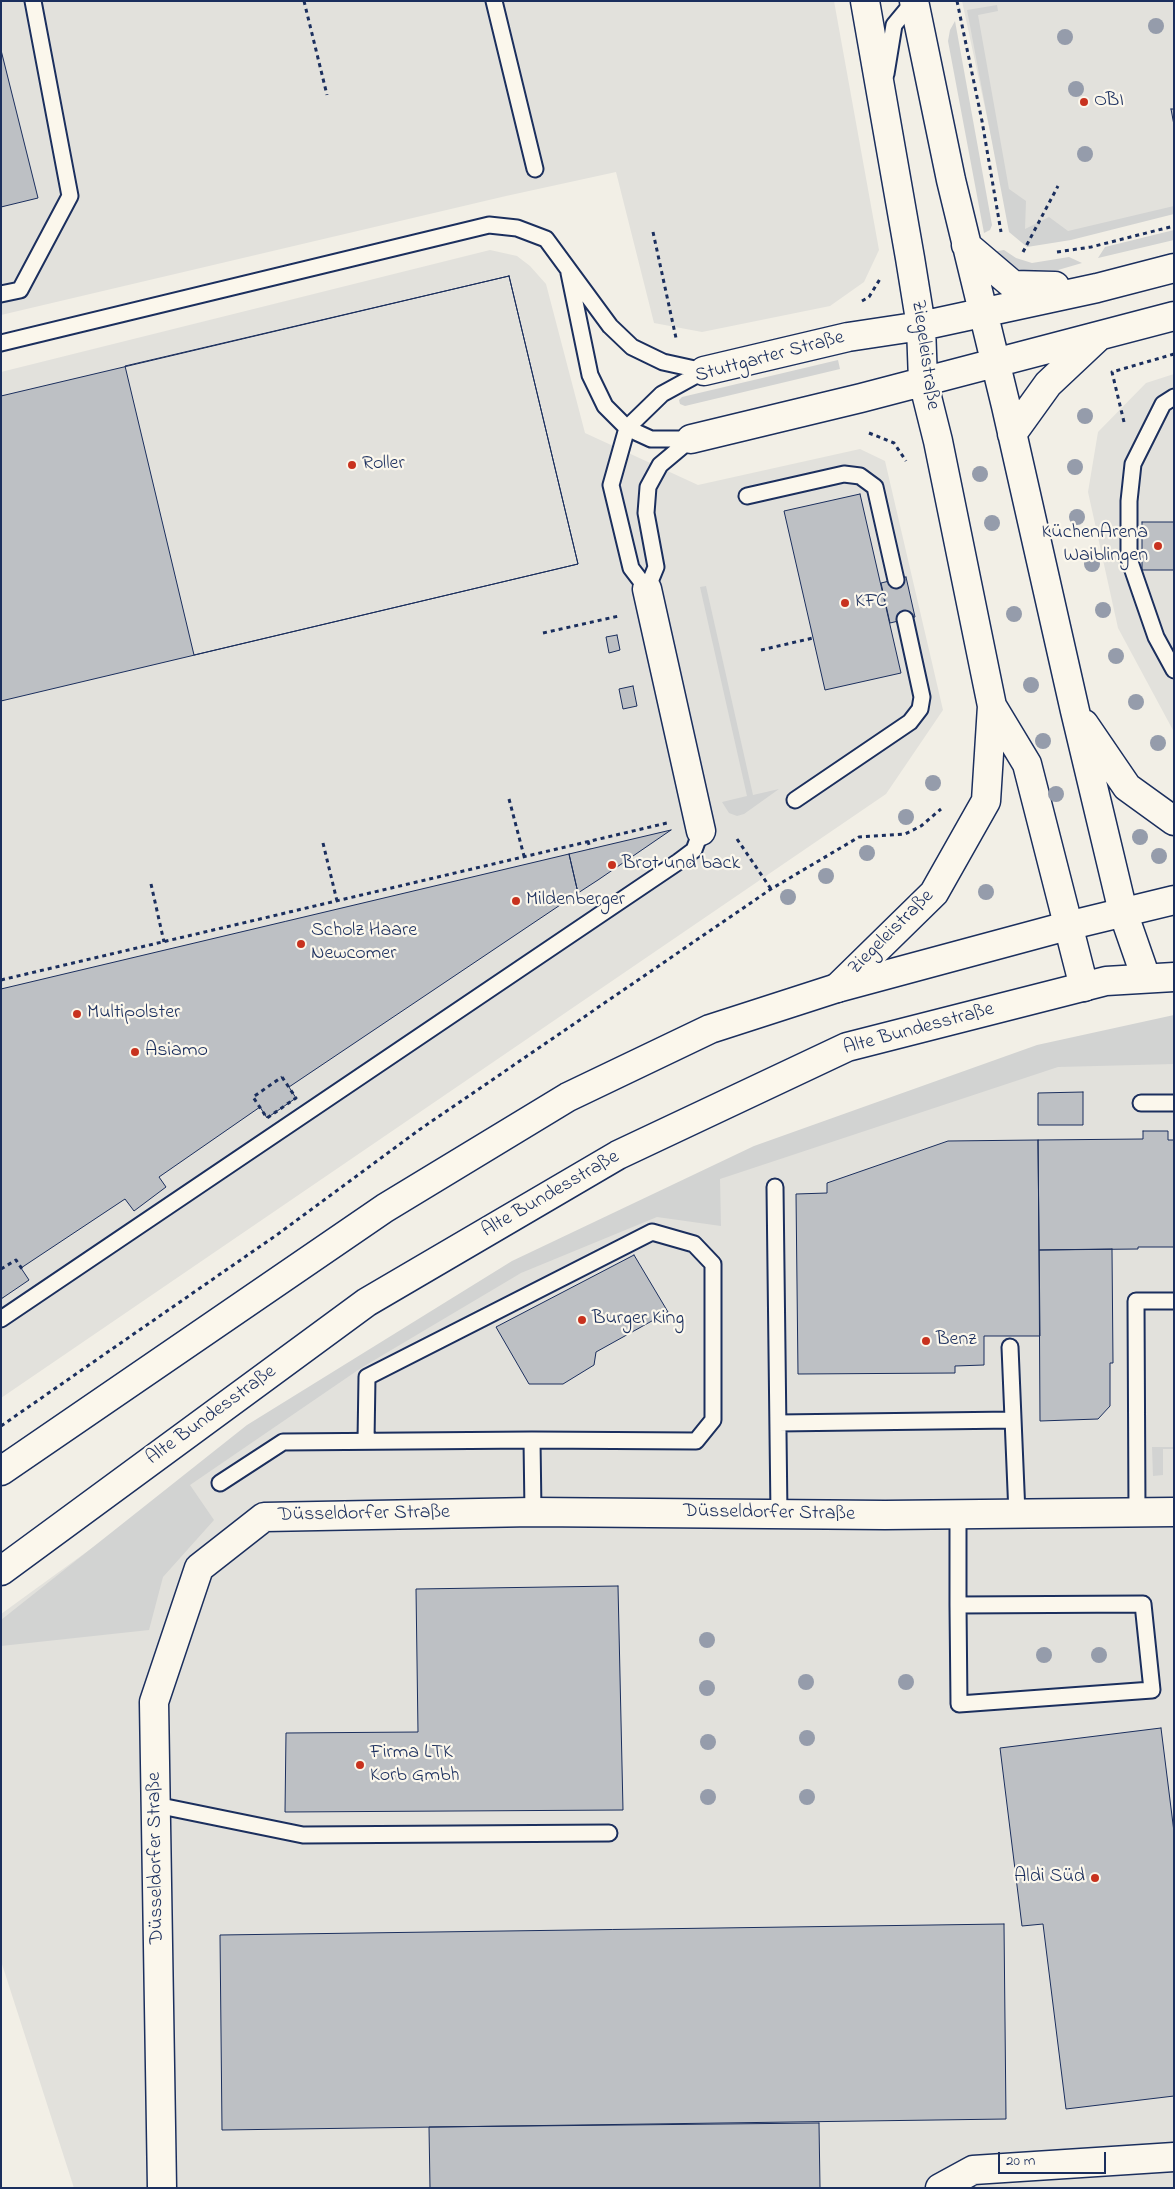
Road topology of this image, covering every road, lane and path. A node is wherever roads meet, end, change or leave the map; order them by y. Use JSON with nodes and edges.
{"nodes":[{"id":1,"x":33,"y":1,"type":"edge"},
{"id":2,"x":304,"y":1,"type":"edge"},
{"id":3,"x":494,"y":1,"type":"edge"},
{"id":4,"x":865,"y":1,"type":"edge"},
{"id":5,"x":914,"y":1,"type":"edge"},
{"id":6,"x":957,"y":1,"type":"edge"},
{"id":7,"x":327,"y":95,"type":"dead end"},
{"id":8,"x":883,"y":105,"type":"junction"},
{"id":9,"x":535,"y":169,"type":"dead end"},
{"id":10,"x":1058,"y":186,"type":"dead end"},
{"id":11,"x":1174,"y":226,"type":"edge"},
{"id":12,"x":653,"y":232,"type":"dead end"},
{"id":13,"x":1002,"y":239,"type":"dead end"},
{"id":14,"x":966,"y":245,"type":"junction"},
{"id":15,"x":1016,"y":248,"type":"dead end"},
{"id":16,"x":1023,"y":252,"type":"junction"},
{"id":17,"x":1031,"y":252,"type":"dead end"},
{"id":18,"x":1049,"y":252,"type":"dead end"},
{"id":19,"x":568,"y":267,"type":"junction"},
{"id":20,"x":1174,"y":268,"type":"edge"},
{"id":21,"x":881,"y":277,"type":"dead end"},
{"id":22,"x":1097,"y":288,"type":"junction"},
{"id":23,"x":1,"y":294,"type":"edge"},
{"id":24,"x":856,"y":305,"type":"dead end"},
{"id":25,"x":982,"y":312,"type":"junction"},
{"id":26,"x":1174,"y":316,"type":"edge"},
{"id":27,"x":921,"y":326,"type":"junction"},
{"id":28,"x":1099,"y":336,"type":"junction"},
{"id":29,"x":1,"y":344,"type":"edge"},
{"id":30,"x":1174,"y":354,"type":"edge"},
{"id":31,"x":995,"y":363,"type":"junction"},
{"id":32,"x":693,"y":369,"type":"junction"},
{"id":33,"x":923,"y":382,"type":"junction"},
{"id":34,"x":1174,"y":397,"type":"edge"},
{"id":35,"x":627,"y":428,"type":"junction"},
{"id":36,"x":869,"y":433,"type":"dead end"},
{"id":37,"x":1012,"y":434,"type":"junction"},
{"id":38,"x":691,"y":439,"type":"junction"},
{"id":39,"x":906,"y":458,"type":"dead end"},
{"id":40,"x":1133,"y":464,"type":"junction"},
{"id":41,"x":747,"y":496,"type":"dead end"},
{"id":42,"x":896,"y":580,"type":"dead end"},
{"id":43,"x":647,"y":589,"type":"junction"},
{"id":44,"x":612,"y":617,"type":"dead end"},
{"id":45,"x":905,"y":620,"type":"dead end"},
{"id":46,"x":543,"y":633,"type":"dead end"},
{"id":47,"x":813,"y":638,"type":"dead end"},
{"id":48,"x":761,"y":650,"type":"dead end"},
{"id":49,"x":1174,"y":670,"type":"edge"},
{"id":50,"x":992,"y":706,"type":"junction"},
{"id":51,"x":1075,"y":711,"type":"junction"},
{"id":52,"x":509,"y":799,"type":"dead end"},
{"id":53,"x":795,"y":800,"type":"dead end"},
{"id":54,"x":1174,"y":821,"type":"edge"},
{"id":55,"x":699,"y":823,"type":"junction"},
{"id":56,"x":737,"y":839,"type":"dead end"},
{"id":57,"x":588,"y":841,"type":"junction"},
{"id":58,"x":323,"y":843,"type":"dead end"},
{"id":59,"x":590,"y":849,"type":"dead end"},
{"id":60,"x":524,"y":856,"type":"junction"},
{"id":61,"x":151,"y":884,"type":"dead end"},
{"id":62,"x":1174,"y":900,"type":"edge"},
{"id":63,"x":337,"y":901,"type":"junction"},
{"id":64,"x":1123,"y":912,"type":"junction"},
{"id":65,"x":1068,"y":926,"type":"junction"},
{"id":66,"x":164,"y":942,"type":"junction"},
{"id":67,"x":1174,"y":976,"type":"edge"},
{"id":68,"x":1146,"y":978,"type":"junction"},
{"id":69,"x":1,"y":980,"type":"edge"},
{"id":70,"x":1084,"y":987,"type":"junction"},
{"id":71,"x":836,"y":988,"type":"junction"},
{"id":72,"x":253,"y":1097,"type":"joint"},
{"id":73,"x":1141,"y":1103,"type":"dead end"},
{"id":74,"x":1174,"y":1103,"type":"edge"},
{"id":75,"x":775,"y":1187,"type":"dead end"},
{"id":76,"x":1174,"y":1301,"type":"edge"},
{"id":77,"x":1,"y":1319,"type":"edge"},
{"id":78,"x":1010,"y":1346,"type":"dead end"},
{"id":79,"x":1013,"y":1420,"type":"junction"},
{"id":80,"x":778,"y":1423,"type":"junction"},
{"id":81,"x":1,"y":1426,"type":"edge"},
{"id":82,"x":532,"y":1440,"type":"junction"},
{"id":83,"x":366,"y":1441,"type":"junction"},
{"id":84,"x":1,"y":1471,"type":"edge"},
{"id":85,"x":220,"y":1483,"type":"dead end"},
{"id":86,"x":533,"y":1512,"type":"junction"},
{"id":87,"x":1137,"y":1512,"type":"junction"},
{"id":88,"x":1174,"y":1512,"type":"edge"},
{"id":89,"x":779,"y":1514,"type":"junction"},
{"id":90,"x":958,"y":1514,"type":"junction"},
{"id":91,"x":1017,"y":1514,"type":"junction"},
{"id":92,"x":1,"y":1571,"type":"edge"},
{"id":93,"x":958,"y":1605,"type":"junction"},
{"id":94,"x":156,"y":1805,"type":"junction"},
{"id":95,"x":609,"y":1833,"type":"dead end"},
{"id":96,"x":1174,"y":2157,"type":"edge"},
{"id":97,"x":162,"y":2188,"type":"edge"},
{"id":98,"x":940,"y":2188,"type":"edge"}],
"edges":[{"from":1,"to":23,"type":"lane"},
{"from":2,"to":7,"type":"path"},
{"from":3,"to":9,"type":"lane"},
{"from":4,"to":8,"type":"street","name":"Ziegeleistraße"},
{"from":5,"to":8,"type":"lane"},
{"from":5,"to":14,"type":"street"},
{"from":6,"to":13,"type":"path"},
{"from":8,"to":27,"type":"street","name":"Ziegeleistraße"},
{"from":10,"to":16,"type":"path"},
{"from":11,"to":18,"type":"path"},
{"from":12,"to":32,"type":"path"},
{"from":14,"to":22,"type":"street","name":"Stuttgarter Straße"},
{"from":14,"to":25,"type":"street"},
{"from":15,"to":16,"type":"path"},
{"from":16,"to":17,"type":"path"},
{"from":19,"to":29,"type":"lane"},
{"from":19,"to":32,"type":"lane"},
{"from":19,"to":35,"type":"lane"},
{"from":20,"to":22,"type":"street","name":"Stuttgarter Straße"},
{"from":21,"to":24,"type":"path"},
{"from":22,"to":25,"type":"street","name":"Stuttgarter Straße"},
{"from":25,"to":27,"type":"street","name":"Stuttgarter Straße"},
{"from":25,"to":31,"type":"street"},
{"from":26,"to":28,"type":"street"},
{"from":27,"to":32,"type":"street","name":"Stuttgarter Straße"},
{"from":27,"to":33,"type":"street","name":"Ziegeleistraße"},
{"from":28,"to":31,"type":"street"},
{"from":28,"to":37,"type":"street"},
{"from":30,"to":40,"type":"path"},
{"from":31,"to":33,"type":"street"},
{"from":31,"to":37,"type":"street"},
{"from":32,"to":35,"type":"lane","name":"Stuttgarter Straße"},
{"from":33,"to":38,"type":"street"},
{"from":33,"to":50,"type":"street","name":"Ziegeleistraße"},
{"from":34,"to":40,"type":"lane"},
{"from":35,"to":38,"type":"lane"},
{"from":35,"to":43,"type":"lane"},
{"from":36,"to":39,"type":"path"},
{"from":37,"to":51,"type":"street"},
{"from":38,"to":43,"type":"lane"},
{"from":40,"to":49,"type":"lane"},
{"from":41,"to":42,"type":"lane"},
{"from":43,"to":55,"type":"street"},
{"from":44,"to":46,"type":"path"},
{"from":45,"to":53,"type":"lane"},
{"from":47,"to":48,"type":"path"},
{"from":50,"to":65,"type":"street","name":"Ziegeleistraße"},
{"from":50,"to":71,"type":"street","name":"Ziegeleistraße"},
{"from":51,"to":54,"type":"street"},
{"from":51,"to":64,"type":"street"},
{"from":52,"to":60,"type":"path"},
{"from":55,"to":57,"type":"path"},
{"from":55,"to":77,"type":"lane"},
{"from":56,"to":81,"type":"path"},
{"from":57,"to":59,"type":"path"},
{"from":57,"to":60,"type":"path"},
{"from":58,"to":63,"type":"path"},
{"from":60,"to":63,"type":"path"},
{"from":61,"to":66,"type":"path"},
{"from":62,"to":64,"type":"street"},
{"from":63,"to":66,"type":"path"},
{"from":64,"to":65,"type":"street"},
{"from":64,"to":68,"type":"street"},
{"from":65,"to":70,"type":"street","name":"Ziegeleistraße"},
{"from":65,"to":71,"type":"street"},
{"from":66,"to":69,"type":"path"},
{"from":67,"to":68,"type":"street","name":"Alte Bundesstraße"},
{"from":68,"to":70,"type":"street","name":"Alte Bundesstraße"},
{"from":70,"to":92,"type":"street","name":"Alte Bundesstraße"},
{"from":71,"to":84,"type":"street"},
{"from":72,"to":72,"type":"path"},
{"from":73,"to":74,"type":"lane"},
{"from":75,"to":80,"type":"lane"},
{"from":76,"to":87,"type":"lane"},
{"from":78,"to":79,"type":"lane"},
{"from":79,"to":80,"type":"lane"},
{"from":79,"to":91,"type":"lane"},
{"from":80,"to":89,"type":"lane"},
{"from":82,"to":83,"type":"lane"},
{"from":82,"to":83,"type":"lane"},
{"from":82,"to":86,"type":"lane"},
{"from":83,"to":85,"type":"lane"},
{"from":86,"to":89,"type":"street","name":"Düsseldorfer Straße"},
{"from":86,"to":94,"type":"street","name":"Düsseldorfer Straße"},
{"from":87,"to":88,"type":"street","name":"Düsseldorfer Straße"},
{"from":87,"to":91,"type":"street","name":"Düsseldorfer Straße"},
{"from":89,"to":90,"type":"street","name":"Düsseldorfer Straße"},
{"from":90,"to":91,"type":"street","name":"Düsseldorfer Straße"},
{"from":90,"to":93,"type":"lane"},
{"from":93,"to":93,"type":"lane"},
{"from":94,"to":95,"type":"lane"},
{"from":94,"to":97,"type":"street","name":"Düsseldorfer Straße"},
{"from":96,"to":98,"type":"street"}]}
